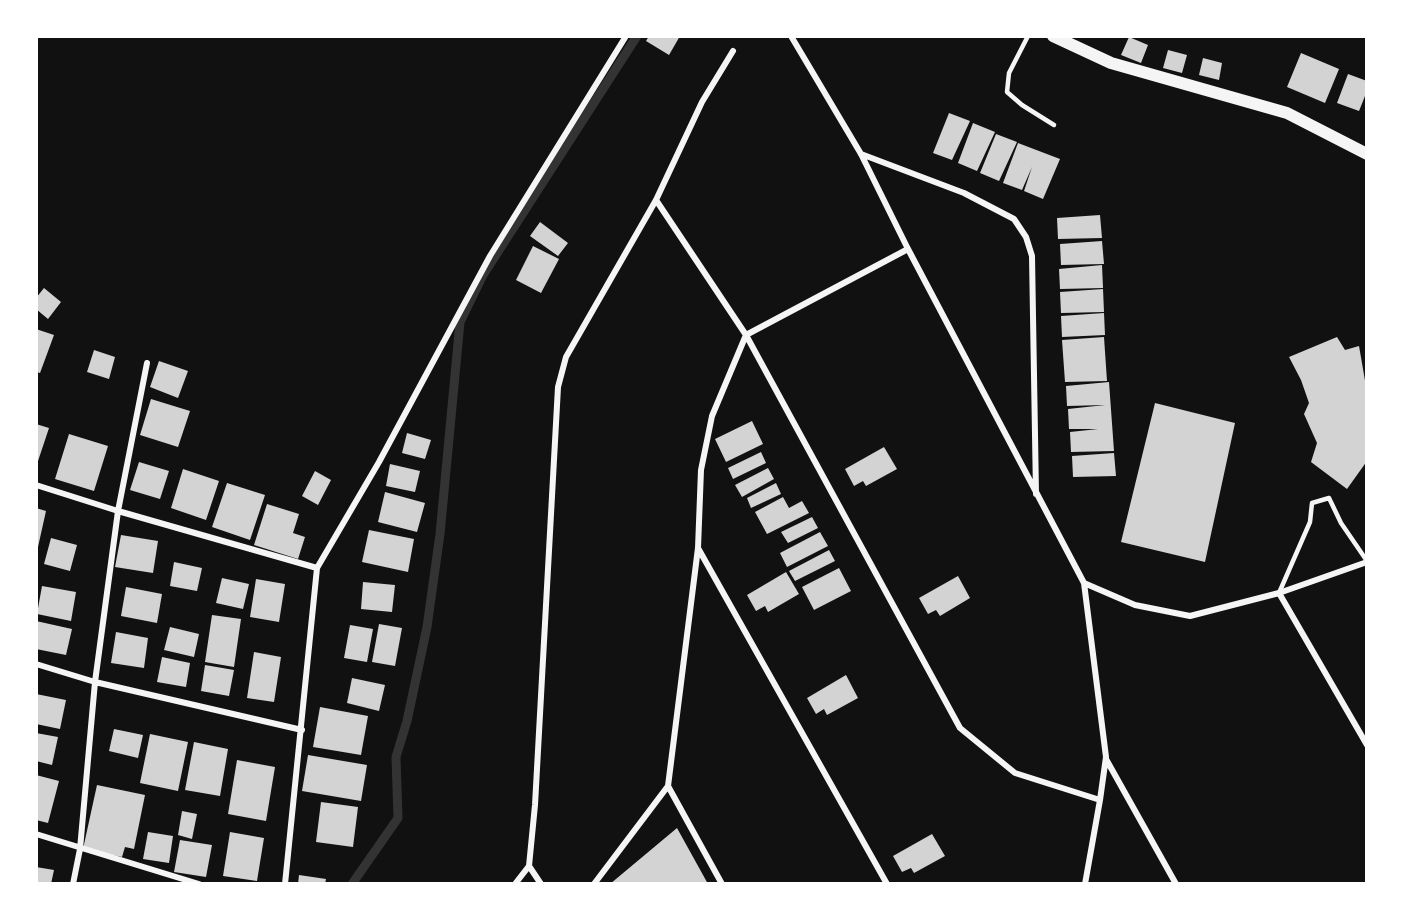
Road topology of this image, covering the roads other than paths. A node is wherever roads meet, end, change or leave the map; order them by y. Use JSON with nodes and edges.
{"nodes":[{"id":1,"x":626,"y":36,"type":"edge"},
{"id":2,"x":791,"y":36,"type":"edge"},
{"id":3,"x":1028,"y":36,"type":"edge"},
{"id":4,"x":1053,"y":36,"type":"edge"},
{"id":5,"x":733,"y":51,"type":"dead end"},
{"id":6,"x":1054,"y":125,"type":"dead end"},
{"id":7,"x":861,"y":154,"type":"junction"},
{"id":8,"x":1367,"y":154,"type":"edge"},
{"id":9,"x":656,"y":200,"type":"junction"},
{"id":10,"x":908,"y":249,"type":"junction"},
{"id":11,"x":746,"y":335,"type":"junction"},
{"id":12,"x":147,"y":363,"type":"dead end"},
{"id":13,"x":36,"y":484,"type":"edge"},
{"id":14,"x":1036,"y":496,"type":"junction"},
{"id":15,"x":118,"y":511,"type":"junction"},
{"id":16,"x":698,"y":548,"type":"junction"},
{"id":17,"x":1367,"y":561,"type":"edge"},
{"id":18,"x":318,"y":568,"type":"junction"},
{"id":19,"x":1084,"y":583,"type":"junction"},
{"id":20,"x":1279,"y":593,"type":"junction"},
{"id":21,"x":36,"y":664,"type":"edge"},
{"id":22,"x":95,"y":682,"type":"junction"},
{"id":23,"x":302,"y":730,"type":"junction"},
{"id":24,"x":1367,"y":745,"type":"edge"},
{"id":25,"x":1106,"y":757,"type":"junction"},
{"id":26,"x":668,"y":786,"type":"junction"},
{"id":27,"x":1100,"y":800,"type":"junction"},
{"id":28,"x":36,"y":834,"type":"edge"},
{"id":29,"x":80,"y":849,"type":"junction"},
{"id":30,"x":529,"y":866,"type":"junction"},
{"id":31,"x":73,"y":884,"type":"edge"},
{"id":32,"x":199,"y":884,"type":"edge"},
{"id":33,"x":285,"y":884,"type":"edge"},
{"id":34,"x":515,"y":884,"type":"edge"},
{"id":35,"x":541,"y":884,"type":"edge"},
{"id":36,"x":594,"y":884,"type":"edge"},
{"id":37,"x":722,"y":884,"type":"edge"},
{"id":38,"x":887,"y":884,"type":"edge"},
{"id":39,"x":1084,"y":884,"type":"edge"},
{"id":40,"x":1176,"y":884,"type":"edge"}],
"edges":[{"from":1,"to":18,"type":"street"},
{"from":2,"to":7,"type":"street"},
{"from":3,"to":6,"type":"lane"},
{"from":4,"to":8,"type":"main road"},
{"from":5,"to":9,"type":"street"},
{"from":7,"to":10,"type":"street"},
{"from":7,"to":14,"type":"street"},
{"from":9,"to":11,"type":"street"},
{"from":9,"to":30,"type":"street"},
{"from":10,"to":11,"type":"street"},
{"from":10,"to":14,"type":"street"},
{"from":11,"to":16,"type":"street"},
{"from":11,"to":27,"type":"street"},
{"from":12,"to":15,"type":"street"},
{"from":13,"to":15,"type":"street"},
{"from":14,"to":19,"type":"street"},
{"from":15,"to":18,"type":"street"},
{"from":15,"to":22,"type":"street"},
{"from":16,"to":26,"type":"street"},
{"from":16,"to":38,"type":"street"},
{"from":17,"to":20,"type":"street"},
{"from":17,"to":20,"type":"lane"},
{"from":18,"to":23,"type":"street"},
{"from":19,"to":20,"type":"street"},
{"from":19,"to":25,"type":"street"},
{"from":20,"to":24,"type":"street"},
{"from":21,"to":22,"type":"street"},
{"from":22,"to":23,"type":"street"},
{"from":22,"to":29,"type":"street"},
{"from":23,"to":33,"type":"street"},
{"from":25,"to":27,"type":"street"},
{"from":25,"to":40,"type":"street"},
{"from":26,"to":36,"type":"street"},
{"from":26,"to":37,"type":"street"},
{"from":27,"to":39,"type":"street"},
{"from":28,"to":29,"type":"street"},
{"from":29,"to":31,"type":"street"},
{"from":29,"to":32,"type":"street"},
{"from":30,"to":34,"type":"street"},
{"from":30,"to":35,"type":"street"}]}
